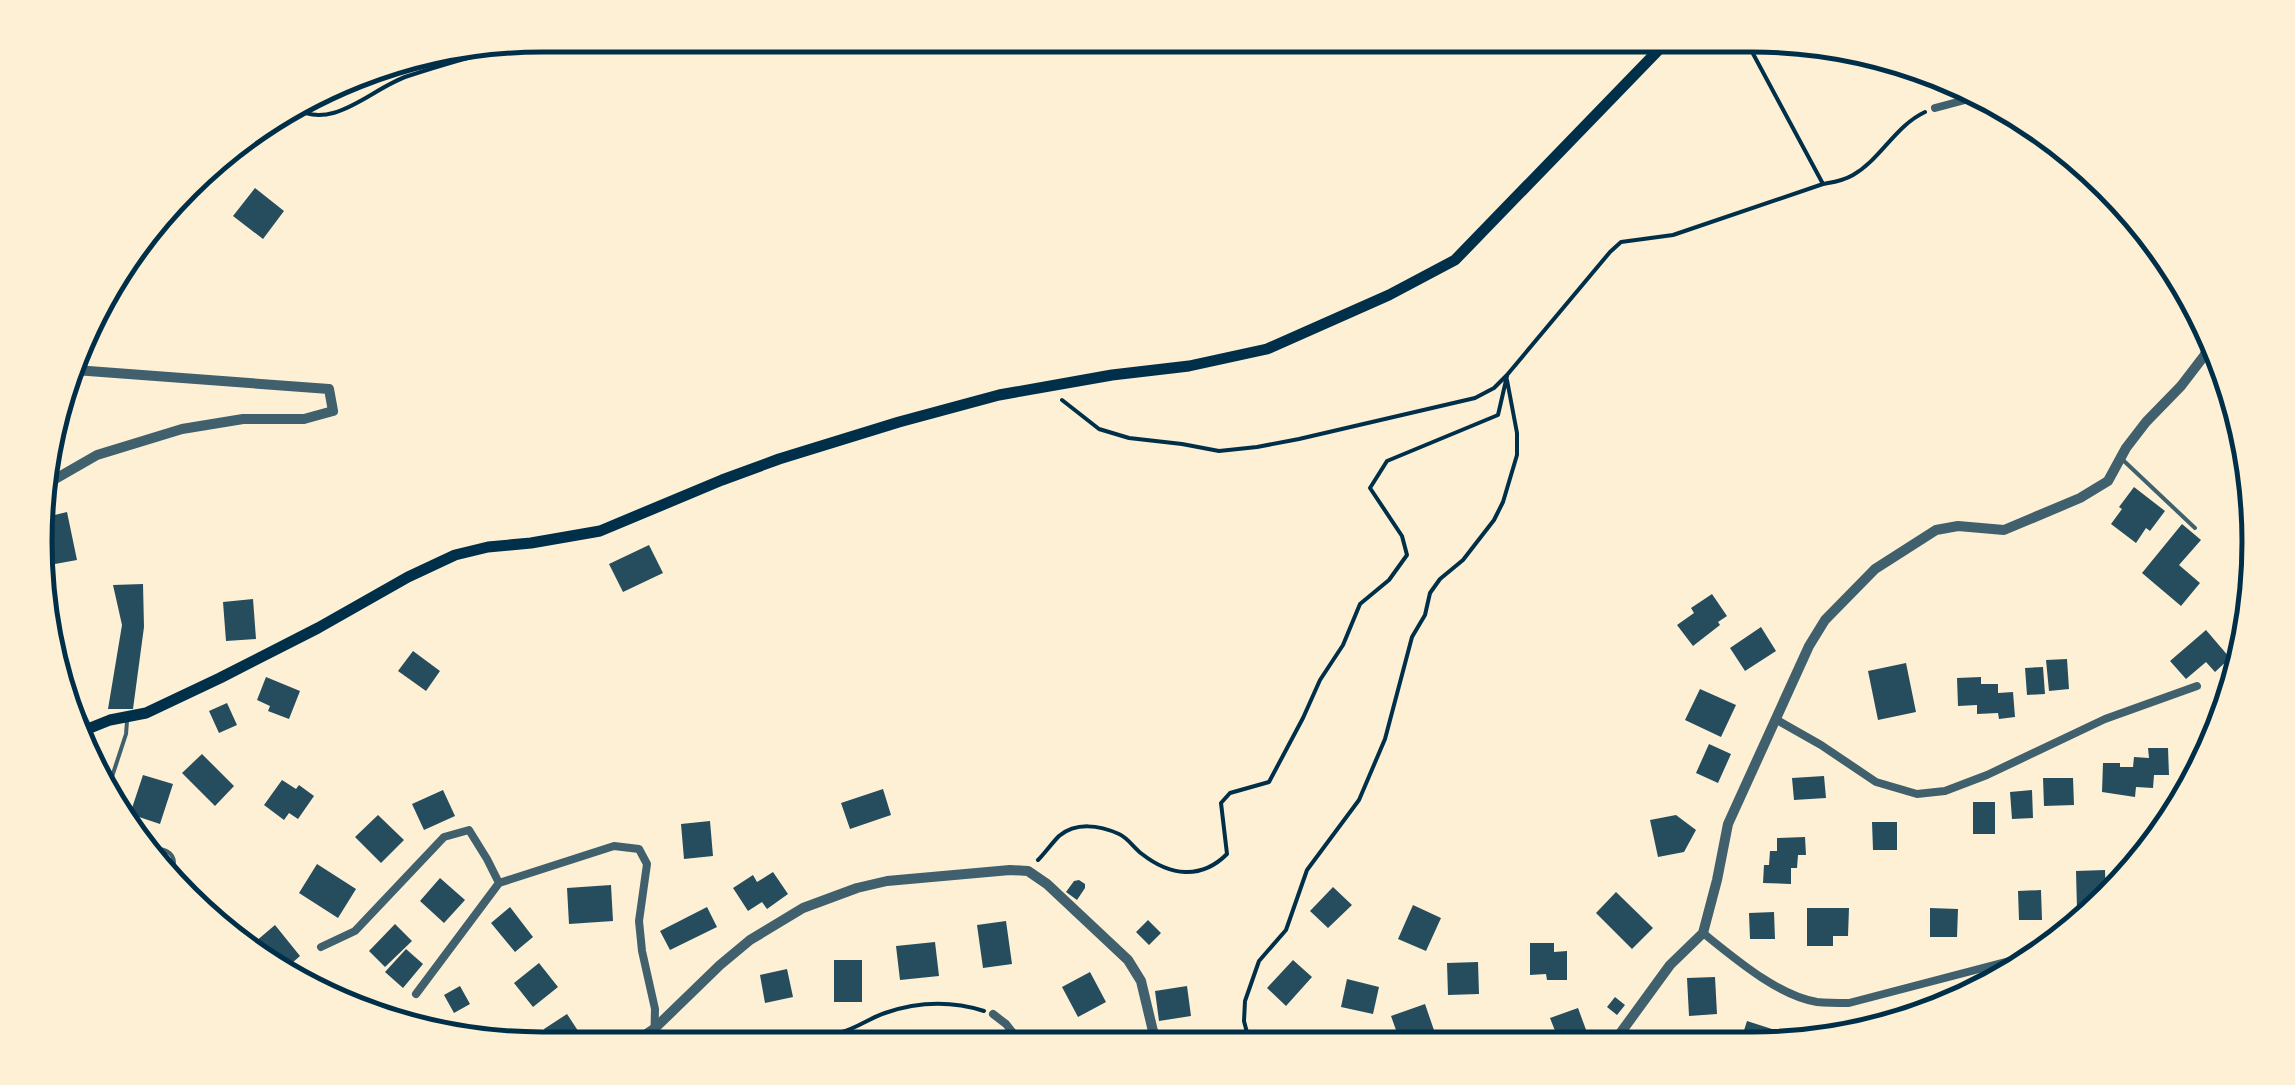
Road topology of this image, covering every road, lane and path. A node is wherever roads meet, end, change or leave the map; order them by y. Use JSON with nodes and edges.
{"nodes":[{"id":1,"x":1657,"y":52,"type":"edge"},
{"id":2,"x":1752,"y":52,"type":"edge"},
{"id":3,"x":470,"y":58,"type":"edge"},
{"id":4,"x":1963,"y":100,"type":"edge"},
{"id":5,"x":1935,"y":108,"type":"joint"},
{"id":6,"x":306,"y":113,"type":"edge"},
{"id":7,"x":1823,"y":184,"type":"junction"},
{"id":8,"x":2205,"y":355,"type":"edge"},
{"id":9,"x":84,"y":371,"type":"edge"},
{"id":10,"x":1507,"y":375,"type":"junction"},
{"id":11,"x":1047,"y":387,"type":"junction"},
{"id":12,"x":2121,"y":458,"type":"junction"},
{"id":13,"x":57,"y":478,"type":"edge"},
{"id":14,"x":2195,"y":528,"type":"dead end"},
{"id":15,"x":2197,"y":686,"type":"dead end"},
{"id":16,"x":85,"y":716,"type":"edge"},
{"id":17,"x":128,"y":716,"type":"junction"},
{"id":18,"x":1777,"y":720,"type":"junction"},
{"id":19,"x":90,"y":728,"type":"joint"},
{"id":20,"x":112,"y":776,"type":"edge"},
{"id":21,"x":160,"y":849,"type":"edge"},
{"id":22,"x":174,"y":863,"type":"dead end"},
{"id":23,"x":1028,"y":871,"type":"junction"},
{"id":24,"x":499,"y":883,"type":"junction"},
{"id":25,"x":1703,"y":933,"type":"junction"},
{"id":26,"x":321,"y":948,"type":"dead end"},
{"id":27,"x":2006,"y":962,"type":"edge"},
{"id":28,"x":416,"y":994,"type":"dead end"},
{"id":29,"x":993,"y":1014,"type":"joint"},
{"id":30,"x":654,"y":1029,"type":"junction"},
{"id":31,"x":650,"y":1032,"type":"edge"},
{"id":32,"x":845,"y":1032,"type":"edge"},
{"id":33,"x":1013,"y":1032,"type":"edge"},
{"id":34,"x":1152,"y":1032,"type":"edge"},
{"id":35,"x":1247,"y":1032,"type":"edge"},
{"id":36,"x":1622,"y":1032,"type":"edge"}],
"edges":[{"from":1,"to":11,"type":"main road"},
{"from":2,"to":7,"type":"path"},
{"from":3,"to":6,"type":"path"},
{"from":4,"to":5,"type":"street"},
{"from":5,"to":7,"type":"path"},
{"from":7,"to":10,"type":"path"},
{"from":8,"to":12,"type":"street"},
{"from":9,"to":13,"type":"street"},
{"from":10,"to":11,"type":"path"},
{"from":10,"to":23,"type":"path"},
{"from":10,"to":35,"type":"path"},
{"from":11,"to":17,"type":"main road"},
{"from":12,"to":14,"type":"lane"},
{"from":12,"to":18,"type":"street"},
{"from":15,"to":18,"type":"street"},
{"from":16,"to":19,"type":"lane"},
{"from":17,"to":19,"type":"main road"},
{"from":17,"to":20,"type":"lane"},
{"from":18,"to":25,"type":"street"},
{"from":21,"to":22,"type":"lane"},
{"from":23,"to":30,"type":"street"},
{"from":23,"to":34,"type":"street"},
{"from":24,"to":26,"type":"street"},
{"from":24,"to":28,"type":"street"},
{"from":24,"to":30,"type":"street"},
{"from":25,"to":27,"type":"street"},
{"from":25,"to":36,"type":"street"},
{"from":29,"to":32,"type":"path"},
{"from":29,"to":33,"type":"street"},
{"from":30,"to":31,"type":"street"}]}
